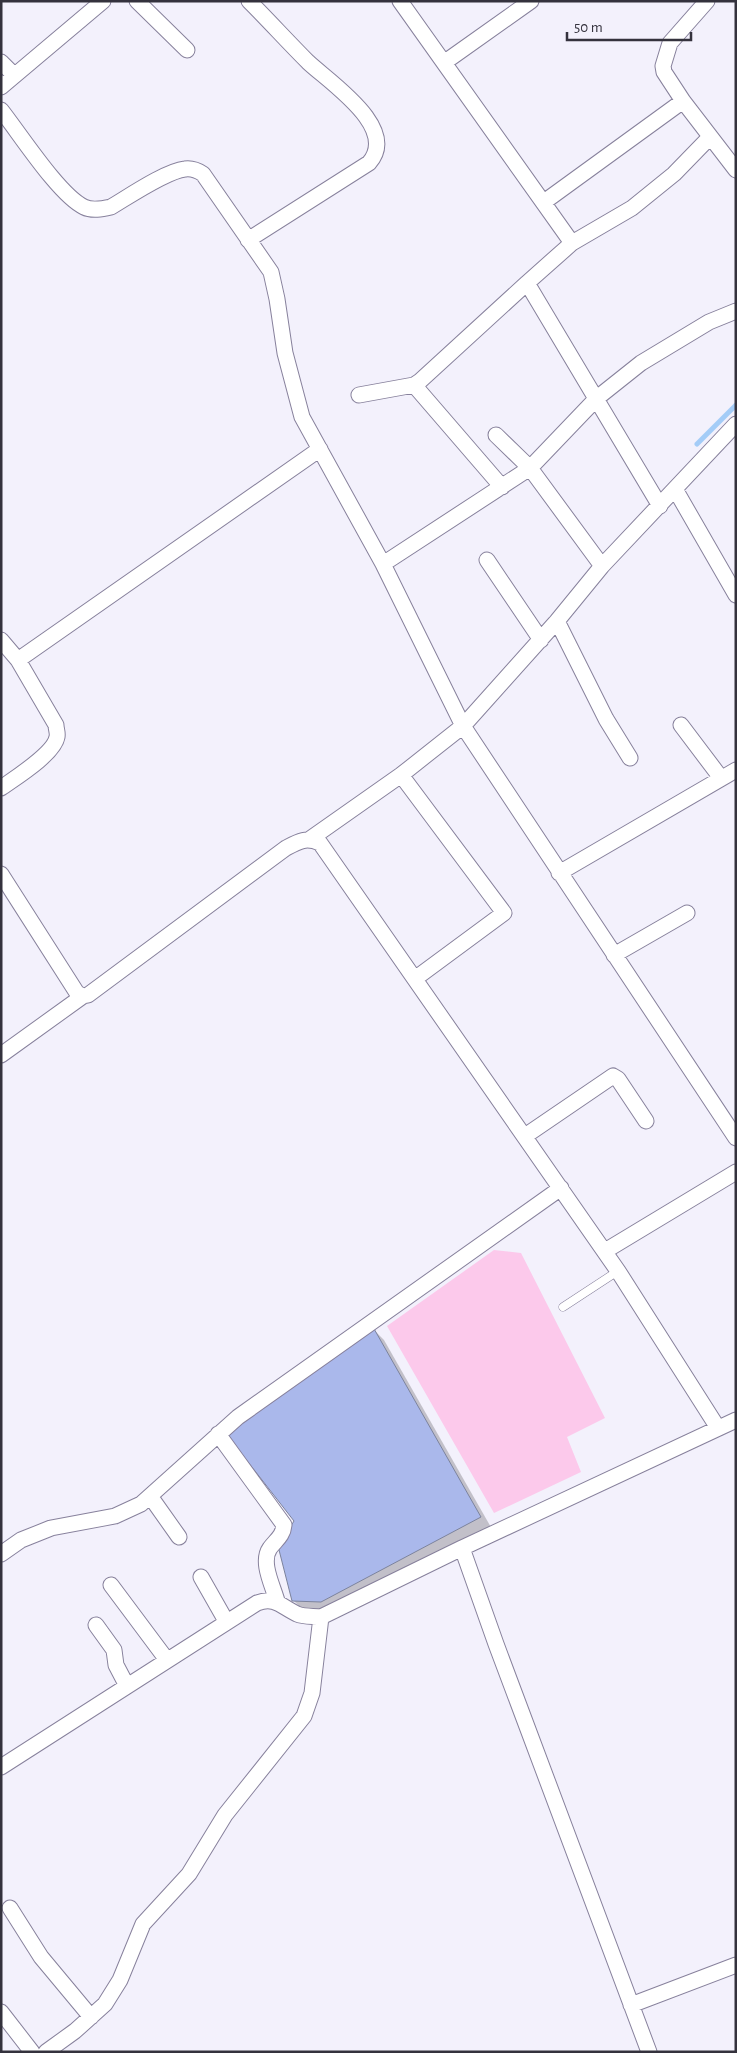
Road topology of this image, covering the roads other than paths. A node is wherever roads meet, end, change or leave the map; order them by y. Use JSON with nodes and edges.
{"nodes":[{"id":1,"x":103,"y":1,"type":"edge"},
{"id":2,"x":137,"y":1,"type":"edge"},
{"id":3,"x":249,"y":1,"type":"edge"},
{"id":4,"x":400,"y":1,"type":"edge"},
{"id":5,"x":532,"y":1,"type":"edge"},
{"id":6,"x":707,"y":1,"type":"edge"},
{"id":7,"x":187,"y":50,"type":"dead end"},
{"id":8,"x":1,"y":62,"type":"edge"},
{"id":9,"x":445,"y":62,"type":"junction"},
{"id":10,"x":14,"y":75,"type":"junction"},
{"id":11,"x":1,"y":87,"type":"edge"},
{"id":12,"x":683,"y":101,"type":"junction"},
{"id":13,"x":1,"y":110,"type":"edge"},
{"id":14,"x":709,"y":138,"type":"junction"},
{"id":15,"x":736,"y":170,"type":"edge"},
{"id":16,"x":544,"y":202,"type":"junction"},
{"id":17,"x":248,"y":240,"type":"junction"},
{"id":18,"x":572,"y":243,"type":"junction"},
{"id":19,"x":527,"y":283,"type":"junction"},
{"id":20,"x":736,"y":311,"type":"edge"},
{"id":21,"x":414,"y":385,"type":"junction"},
{"id":22,"x":359,"y":395,"type":"dead end"},
{"id":23,"x":596,"y":398,"type":"junction"},
{"id":24,"x":736,"y":424,"type":"edge"},
{"id":25,"x":496,"y":435,"type":"dead end"},
{"id":26,"x":320,"y":449,"type":"junction"},
{"id":27,"x":530,"y":468,"type":"junction"},
{"id":28,"x":502,"y":488,"type":"junction"},
{"id":29,"x":675,"y":489,"type":"junction"},
{"id":30,"x":660,"y":506,"type":"junction"},
{"id":31,"x":487,"y":560,"type":"dead end"},
{"id":32,"x":384,"y":564,"type":"junction"},
{"id":33,"x":602,"y":566,"type":"junction"},
{"id":34,"x":736,"y":595,"type":"edge"},
{"id":35,"x":557,"y":621,"type":"junction"},
{"id":36,"x":1,"y":640,"type":"edge"},
{"id":37,"x":541,"y":640,"type":"junction"},
{"id":38,"x":18,"y":660,"type":"junction"},
{"id":39,"x":681,"y":725,"type":"dead end"},
{"id":40,"x":463,"y":726,"type":"junction"},
{"id":41,"x":630,"y":758,"type":"dead end"},
{"id":42,"x":736,"y":770,"type":"edge"},
{"id":43,"x":401,"y":775,"type":"junction"},
{"id":44,"x":721,"y":778,"type":"junction"},
{"id":45,"x":1,"y":788,"type":"edge"},
{"id":46,"x":310,"y":839,"type":"junction"},
{"id":47,"x":559,"y":873,"type":"junction"},
{"id":48,"x":1,"y":874,"type":"edge"},
{"id":49,"x":687,"y":913,"type":"dead end"},
{"id":50,"x":614,"y":955,"type":"junction"},
{"id":51,"x":416,"y":978,"type":"junction"},
{"id":52,"x":84,"y":996,"type":"junction"},
{"id":53,"x":1,"y":1055,"type":"edge"},
{"id":54,"x":646,"y":1121,"type":"dead end"},
{"id":55,"x":524,"y":1136,"type":"junction"},
{"id":56,"x":736,"y":1138,"type":"edge"},
{"id":57,"x":736,"y":1172,"type":"edge"},
{"id":58,"x":561,"y":1188,"type":"junction"},
{"id":59,"x":605,"y":1251,"type":"junction"},
{"id":60,"x":618,"y":1271,"type":"junction"},
{"id":61,"x":563,"y":1307,"type":"dead end"},
{"id":62,"x":736,"y":1420,"type":"edge"},
{"id":63,"x":718,"y":1428,"type":"junction"},
{"id":64,"x":218,"y":1434,"type":"junction"},
{"id":65,"x":150,"y":1496,"type":"junction"},
{"id":66,"x":178,"y":1537,"type":"dead end"},
{"id":67,"x":462,"y":1548,"type":"junction"},
{"id":68,"x":1,"y":1554,"type":"edge"},
{"id":69,"x":200,"y":1578,"type":"dead end"},
{"id":70,"x":111,"y":1585,"type":"dead end"},
{"id":71,"x":277,"y":1601,"type":"junction"},
{"id":72,"x":321,"y":1617,"type":"junction"},
{"id":73,"x":226,"y":1621,"type":"junction"},
{"id":74,"x":96,"y":1625,"type":"dead end"},
{"id":75,"x":167,"y":1660,"type":"junction"},
{"id":76,"x":127,"y":1686,"type":"junction"},
{"id":77,"x":1,"y":1766,"type":"edge"},
{"id":78,"x":10,"y":1908,"type":"dead end"},
{"id":79,"x":736,"y":1965,"type":"edge"},
{"id":80,"x":631,"y":2005,"type":"junction"},
{"id":81,"x":1,"y":2012,"type":"edge"},
{"id":82,"x":91,"y":2017,"type":"junction"},
{"id":83,"x":32,"y":2052,"type":"edge"},
{"id":84,"x":46,"y":2052,"type":"edge"},
{"id":85,"x":649,"y":2052,"type":"edge"}],
"edges":[{"from":1,"to":10,"type":"street"},
{"from":2,"to":7,"type":"street"},
{"from":3,"to":17,"type":"street"},
{"from":4,"to":9,"type":"street"},
{"from":5,"to":9,"type":"street"},
{"from":6,"to":12,"type":"street"},
{"from":8,"to":10,"type":"street"},
{"from":9,"to":16,"type":"street"},
{"from":10,"to":11,"type":"street"},
{"from":12,"to":14,"type":"street"},
{"from":12,"to":16,"type":"street"},
{"from":13,"to":17,"type":"street"},
{"from":14,"to":15,"type":"street"},
{"from":14,"to":18,"type":"street"},
{"from":16,"to":18,"type":"street"},
{"from":17,"to":26,"type":"street"},
{"from":18,"to":19,"type":"street"},
{"from":19,"to":21,"type":"street"},
{"from":19,"to":23,"type":"street"},
{"from":20,"to":23,"type":"street"},
{"from":21,"to":22,"type":"street"},
{"from":21,"to":28,"type":"street"},
{"from":23,"to":27,"type":"street"},
{"from":23,"to":30,"type":"street"},
{"from":24,"to":29,"type":"street"},
{"from":25,"to":27,"type":"street"},
{"from":26,"to":32,"type":"street"},
{"from":26,"to":38,"type":"street"},
{"from":27,"to":28,"type":"street"},
{"from":27,"to":33,"type":"street"},
{"from":28,"to":32,"type":"street"},
{"from":29,"to":30,"type":"street"},
{"from":29,"to":34,"type":"street"},
{"from":30,"to":33,"type":"street"},
{"from":31,"to":37,"type":"street"},
{"from":32,"to":40,"type":"street"},
{"from":33,"to":35,"type":"street"},
{"from":35,"to":37,"type":"street"},
{"from":35,"to":41,"type":"street"},
{"from":36,"to":38,"type":"street"},
{"from":37,"to":40,"type":"street"},
{"from":38,"to":45,"type":"street"},
{"from":39,"to":44,"type":"street"},
{"from":40,"to":43,"type":"street"},
{"from":40,"to":47,"type":"street"},
{"from":42,"to":44,"type":"street"},
{"from":43,"to":46,"type":"street"},
{"from":43,"to":51,"type":"street"},
{"from":44,"to":47,"type":"street"},
{"from":46,"to":51,"type":"street"},
{"from":46,"to":52,"type":"street"},
{"from":47,"to":50,"type":"street"},
{"from":48,"to":52,"type":"street"},
{"from":49,"to":50,"type":"street"},
{"from":50,"to":56,"type":"street"},
{"from":51,"to":55,"type":"street"},
{"from":52,"to":53,"type":"street"},
{"from":54,"to":55,"type":"street"},
{"from":55,"to":58,"type":"street"},
{"from":57,"to":59,"type":"street"},
{"from":58,"to":59,"type":"street"},
{"from":58,"to":64,"type":"street"},
{"from":59,"to":60,"type":"street"},
{"from":60,"to":61,"type":"lane"},
{"from":60,"to":63,"type":"street"},
{"from":62,"to":63,"type":"street"},
{"from":63,"to":67,"type":"street"},
{"from":64,"to":65,"type":"street"},
{"from":64,"to":71,"type":"street"},
{"from":65,"to":66,"type":"street"},
{"from":65,"to":68,"type":"street"},
{"from":67,"to":72,"type":"street"},
{"from":67,"to":80,"type":"street"},
{"from":69,"to":73,"type":"street"},
{"from":70,"to":75,"type":"street"},
{"from":71,"to":72,"type":"street"},
{"from":71,"to":73,"type":"street"},
{"from":72,"to":82,"type":"street"},
{"from":73,"to":75,"type":"street"},
{"from":74,"to":76,"type":"street"},
{"from":75,"to":76,"type":"street"},
{"from":76,"to":77,"type":"street"},
{"from":78,"to":82,"type":"street"},
{"from":79,"to":80,"type":"street"},
{"from":80,"to":85,"type":"street"},
{"from":81,"to":83,"type":"street"},
{"from":82,"to":84,"type":"street"}]}
